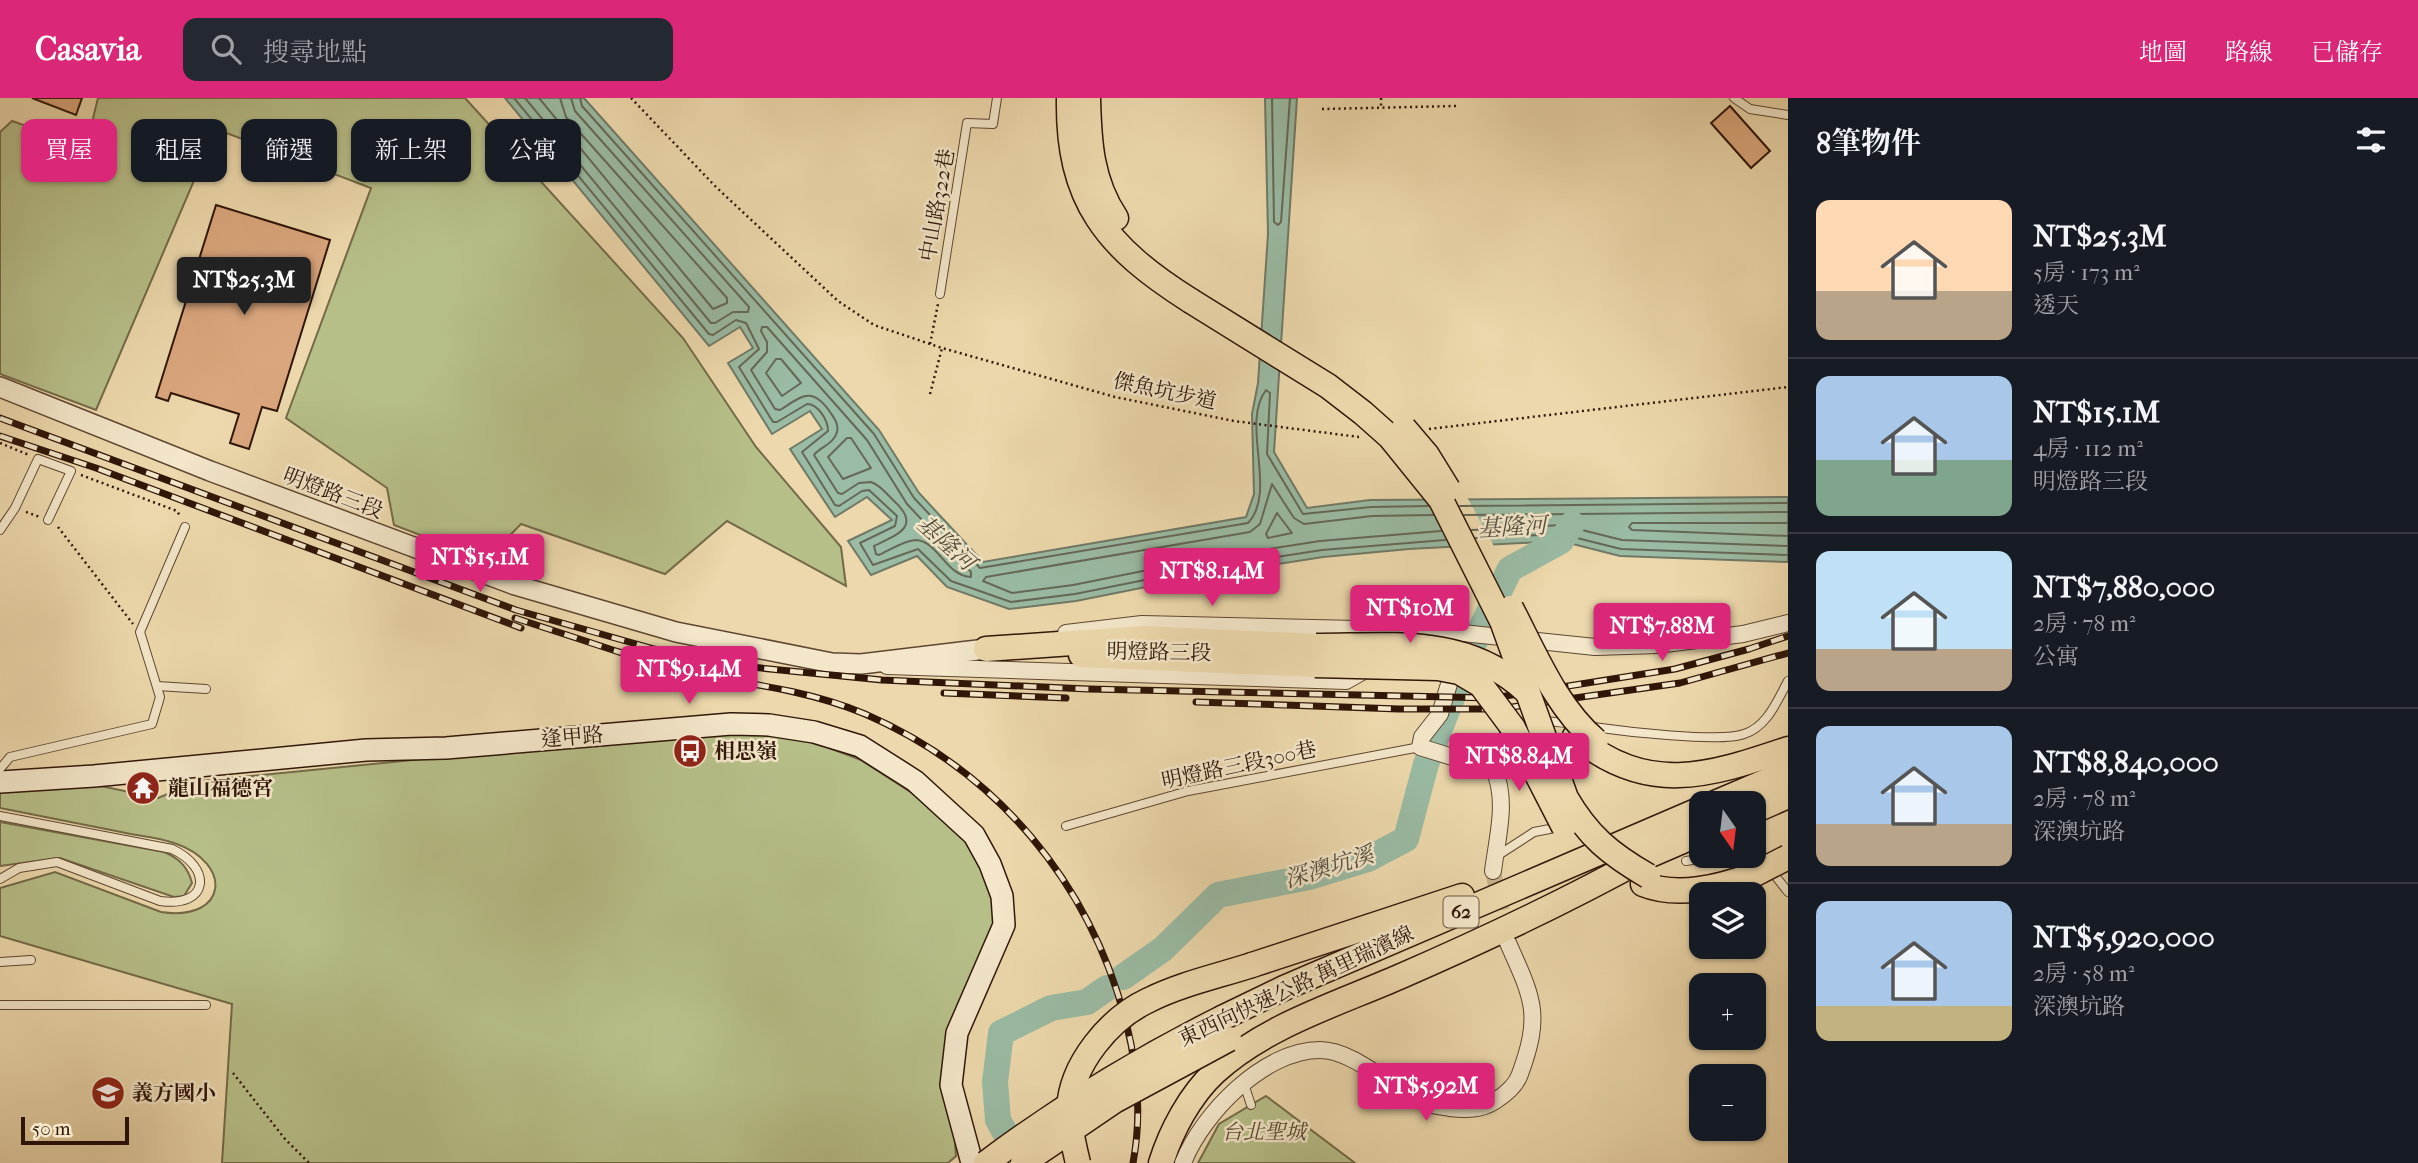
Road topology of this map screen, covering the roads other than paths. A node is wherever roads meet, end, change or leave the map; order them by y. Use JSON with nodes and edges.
{"nodes":[{"id":1,"x":997,"y":98,"type":"edge"},
{"id":2,"x":1069,"y":98,"type":"edge"},
{"id":3,"x":1088,"y":98,"type":"edge"},
{"id":4,"x":1734,"y":98,"type":"edge"},
{"id":5,"x":1788,"y":115,"type":"edge"},
{"id":6,"x":940,"y":293,"type":"road end"},
{"id":7,"x":1197,"y":295,"type":"junction"},
{"id":8,"x":0,"y":387,"type":"edge"},
{"id":9,"x":48,"y":520,"type":"road end"},
{"id":10,"x":185,"y":527,"type":"road end"},
{"id":11,"x":0,"y":530,"type":"edge"},
{"id":12,"x":1788,"y":623,"type":"edge"},
{"id":13,"x":1378,"y":630,"type":"junction"},
{"id":14,"x":1444,"y":631,"type":"junction"},
{"id":15,"x":1465,"y":632,"type":"junction"},
{"id":16,"x":986,"y":649,"type":"junction"},
{"id":17,"x":1315,"y":655,"type":"junction"},
{"id":18,"x":1381,"y":661,"type":"junction"},
{"id":19,"x":861,"y":664,"type":"junction"},
{"id":20,"x":1788,"y":681,"type":"edge"},
{"id":21,"x":157,"y":685,"type":"junction"},
{"id":22,"x":206,"y":689,"type":"dead end"},
{"id":23,"x":1586,"y":738,"type":"junction"},
{"id":24,"x":1420,"y":747,"type":"junction"},
{"id":25,"x":1788,"y":749,"type":"edge"},
{"id":26,"x":0,"y":769,"type":"edge"},
{"id":27,"x":1494,"y":770,"type":"junction"},
{"id":28,"x":1788,"y":772,"type":"edge"},
{"id":29,"x":0,"y":782,"type":"edge"},
{"id":30,"x":1745,"y":791,"type":"edge"},
{"id":31,"x":1788,"y":796,"type":"edge"},
{"id":32,"x":1766,"y":806,"type":"edge"},
{"id":33,"x":1689,"y":814,"type":"edge"},
{"id":34,"x":0,"y":816,"type":"edge"},
{"id":35,"x":1597,"y":819,"type":"dead end"},
{"id":36,"x":1066,"y":825,"type":"dead end"},
{"id":37,"x":1689,"y":842,"type":"edge"},
{"id":38,"x":1619,"y":844,"type":"junction"},
{"id":39,"x":1788,"y":857,"type":"edge"},
{"id":40,"x":1686,"y":861,"type":"dead end"},
{"id":41,"x":1689,"y":861,"type":"edge"},
{"id":42,"x":1494,"y":864,"type":"joint"},
{"id":43,"x":1766,"y":864,"type":"edge"},
{"id":44,"x":1646,"y":872,"type":"junction"},
{"id":45,"x":0,"y":879,"type":"edge"},
{"id":46,"x":1788,"y":892,"type":"edge"},
{"id":47,"x":1508,"y":943,"type":"tunnel mouth"},
{"id":48,"x":31,"y":960,"type":"dead end"},
{"id":49,"x":0,"y":962,"type":"edge"},
{"id":50,"x":0,"y":1005,"type":"edge"},
{"id":51,"x":206,"y":1005,"type":"dead end"},
{"id":52,"x":1228,"y":1038,"type":"junction"},
{"id":53,"x":1244,"y":1084,"type":"junction"},
{"id":54,"x":1251,"y":1105,"type":"dead end"},
{"id":55,"x":972,"y":1163,"type":"edge"},
{"id":56,"x":986,"y":1163,"type":"edge"},
{"id":57,"x":1023,"y":1163,"type":"edge"},
{"id":58,"x":1078,"y":1163,"type":"edge"},
{"id":59,"x":1160,"y":1163,"type":"edge"},
{"id":60,"x":1183,"y":1163,"type":"edge"}],
"edges":[{"from":1,"to":6,"type":"lane","name":"中山路322巷"},
{"from":2,"to":7,"type":"highway"},
{"from":3,"to":7,"type":"highway"},
{"from":4,"to":5,"type":"lane"},
{"from":7,"to":23,"type":"highway","bridge":true},
{"from":7,"to":44,"type":"highway","bridge":true},
{"from":8,"to":19,"type":"street","name":"明燈路三段"},
{"from":9,"to":11,"type":"lane"},
{"from":10,"to":21,"type":"lane"},
{"from":12,"to":15,"type":"street","name":"明燈路三段","bridge":true},
{"from":13,"to":14,"type":"street","name":"明燈路三段"},
{"from":13,"to":16,"type":"street","name":"明燈路三段"},
{"from":13,"to":18,"type":"street"},
{"from":14,"to":15,"type":"street","name":"明燈路三段"},
{"from":14,"to":18,"type":"street","name":"明燈路三段"},
{"from":15,"to":24,"type":"street"},
{"from":16,"to":17,"type":"highway"},
{"from":16,"to":19,"type":"street","name":"明燈路三段"},
{"from":17,"to":23,"type":"highway","bridge":true},
{"from":17,"to":44,"type":"highway","bridge":true},
{"from":18,"to":19,"type":"street","name":"明燈路三段"},
{"from":20,"to":27,"type":"lane"},
{"from":21,"to":22,"type":"lane"},
{"from":21,"to":26,"type":"lane"},
{"from":23,"to":25,"type":"highway"},
{"from":24,"to":27,"type":"street"},
{"from":24,"to":36,"type":"lane","name":"明燈路三段300巷"},
{"from":27,"to":42,"type":"street"},
{"from":28,"to":30,"type":"highway"},
{"from":29,"to":55,"type":"main road","name":"逢甲路"},
{"from":31,"to":32,"type":"highway"},
{"from":33,"to":38,"type":"highway","name":"東西向快速公路 萬里瑞濱線","number":"62"},
{"from":34,"to":45,"type":"lane"},
{"from":35,"to":42,"type":"lane"},
{"from":37,"to":44,"type":"highway","name":"東西向快速公路 萬里瑞濱線","number":"62"},
{"from":38,"to":52,"type":"highway","name":"東西向快速公路 萬里瑞濱線","number":"62"},
{"from":38,"to":58,"type":"highway","bridge":true},
{"from":39,"to":44,"type":"highway","bridge":true},
{"from":40,"to":41,"type":"lane"},
{"from":43,"to":46,"type":"lane"},
{"from":44,"to":52,"type":"highway","name":"東西向快速公路 萬里瑞濱線","number":"62"},
{"from":47,"to":53,"type":"street"},
{"from":48,"to":49,"type":"lane"},
{"from":50,"to":51,"type":"lane"},
{"from":52,"to":56,"type":"highway","name":"東西向快速公路 萬里瑞濱線","number":"62","bridge":true},
{"from":52,"to":57,"type":"highway","name":"東西向快速公路 萬里瑞濱線","number":"62","bridge":true},
{"from":52,"to":59,"type":"highway"},
{"from":53,"to":54,"type":"lane"},
{"from":53,"to":60,"type":"street"}]}
